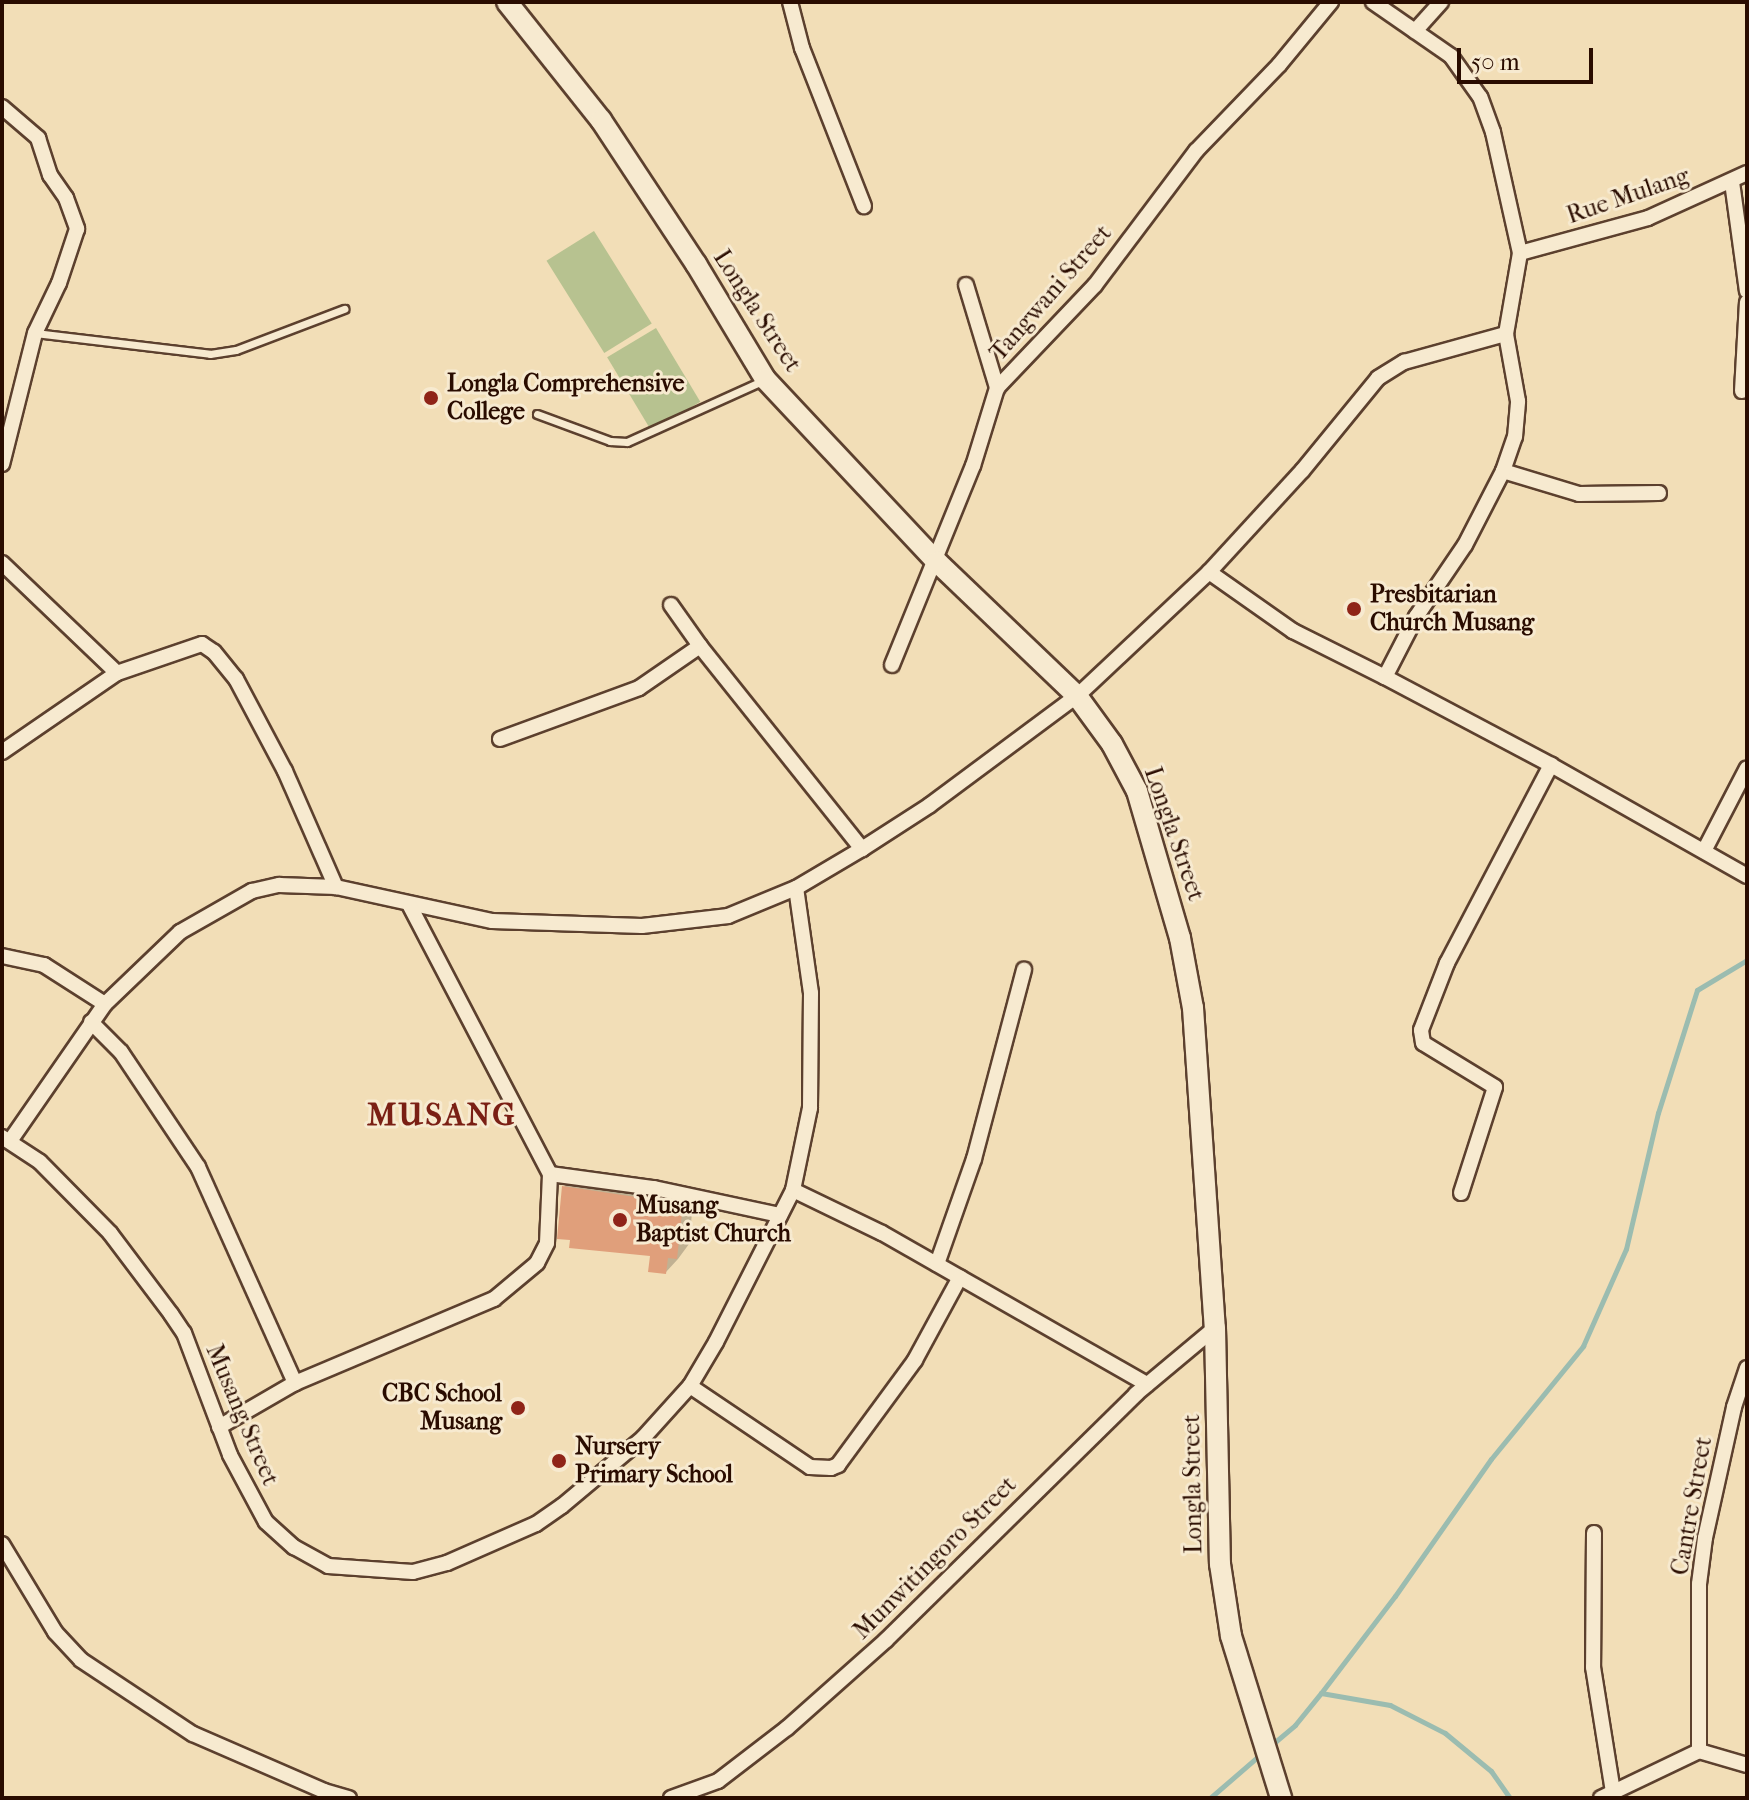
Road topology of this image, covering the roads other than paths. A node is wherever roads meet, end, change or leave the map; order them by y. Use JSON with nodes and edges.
{"nodes":[{"id":1,"x":507,"y":2,"type":"edge"},
{"id":2,"x":790,"y":2,"type":"edge"},
{"id":3,"x":1331,"y":2,"type":"edge"},
{"id":4,"x":1373,"y":2,"type":"edge"},
{"id":5,"x":1441,"y":2,"type":"edge"},
{"id":6,"x":1415,"y":31,"type":"junction"},
{"id":7,"x":2,"y":107,"type":"edge"},
{"id":8,"x":1747,"y":173,"type":"edge"},
{"id":9,"x":1732,"y":182,"type":"junction"},
{"id":10,"x":864,"y":206,"type":"dead end"},
{"id":11,"x":1520,"y":253,"type":"junction"},
{"id":12,"x":966,"y":285,"type":"dead end"},
{"id":13,"x":1747,"y":291,"type":"edge"},
{"id":14,"x":1747,"y":302,"type":"edge"},
{"id":15,"x":344,"y":309,"type":"dead end"},
{"id":16,"x":35,"y":333,"type":"junction"},
{"id":17,"x":1506,"y":334,"type":"junction"},
{"id":18,"x":765,"y":379,"type":"junction"},
{"id":19,"x":997,"y":388,"type":"junction"},
{"id":20,"x":1742,"y":391,"type":"dead end"},
{"id":21,"x":537,"y":414,"type":"dead end"},
{"id":22,"x":2,"y":464,"type":"edge"},
{"id":23,"x":1503,"y":471,"type":"junction"},
{"id":24,"x":1659,"y":493,"type":"dead end"},
{"id":25,"x":937,"y":562,"type":"junction"},
{"id":26,"x":2,"y":563,"type":"edge"},
{"id":27,"x":1209,"y":572,"type":"junction"},
{"id":28,"x":671,"y":605,"type":"dead end"},
{"id":29,"x":700,"y":646,"type":"junction"},
{"id":30,"x":892,"y":665,"type":"dead end"},
{"id":31,"x":117,"y":673,"type":"junction"},
{"id":32,"x":1385,"y":677,"type":"junction"},
{"id":33,"x":1077,"y":696,"type":"junction"},
{"id":34,"x":500,"y":739,"type":"dead end"},
{"id":35,"x":2,"y":752,"type":"edge"},
{"id":36,"x":1551,"y":765,"type":"junction"},
{"id":37,"x":1747,"y":768,"type":"edge"},
{"id":38,"x":862,"y":849,"type":"junction"},
{"id":39,"x":1704,"y":851,"type":"junction"},
{"id":40,"x":1747,"y":876,"type":"edge"},
{"id":41,"x":336,"y":887,"type":"junction"},
{"id":42,"x":796,"y":888,"type":"junction"},
{"id":43,"x":410,"y":906,"type":"junction"},
{"id":44,"x":2,"y":956,"type":"edge"},
{"id":45,"x":1024,"y":970,"type":"dead end"},
{"id":46,"x":105,"y":1004,"type":"junction"},
{"id":47,"x":91,"y":1022,"type":"junction"},
{"id":48,"x":6,"y":1139,"type":"edge"},
{"id":49,"x":550,"y":1174,"type":"junction"},
{"id":50,"x":793,"y":1190,"type":"junction"},
{"id":51,"x":1461,"y":1193,"type":"dead end"},
{"id":52,"x":780,"y":1215,"type":"junction"},
{"id":53,"x":937,"y":1264,"type":"junction"},
{"id":54,"x":960,"y":1277,"type":"junction"},
{"id":55,"x":1215,"y":1328,"type":"junction"},
{"id":56,"x":1747,"y":1368,"type":"edge"},
{"id":57,"x":295,"y":1383,"type":"junction"},
{"id":58,"x":1147,"y":1384,"type":"junction"},
{"id":59,"x":690,"y":1386,"type":"junction"},
{"id":60,"x":219,"y":1427,"type":"junction"},
{"id":61,"x":1594,"y":1533,"type":"dead end"},
{"id":62,"x":2,"y":1544,"type":"edge"},
{"id":63,"x":1699,"y":1751,"type":"junction"},
{"id":64,"x":1747,"y":1765,"type":"edge"},
{"id":65,"x":1607,"y":1795,"type":"edge"},
{"id":66,"x":349,"y":1798,"type":"edge"},
{"id":67,"x":671,"y":1798,"type":"edge"},
{"id":68,"x":1281,"y":1798,"type":"edge"}],
"edges":[{"from":1,"to":18,"type":"main road","name":"Longla Street"},
{"from":2,"to":10,"type":"street"},
{"from":3,"to":19,"type":"street","name":"Tangwani Street"},
{"from":4,"to":6,"type":"street"},
{"from":5,"to":6,"type":"street"},
{"from":6,"to":11,"type":"street"},
{"from":7,"to":16,"type":"street"},
{"from":8,"to":9,"type":"street","name":"Rue Mulang"},
{"from":9,"to":11,"type":"street","name":"Rue Mulang"},
{"from":9,"to":13,"type":"street"},
{"from":11,"to":17,"type":"street"},
{"from":12,"to":19,"type":"street"},
{"from":14,"to":20,"type":"street"},
{"from":15,"to":16,"type":"lane"},
{"from":16,"to":22,"type":"street"},
{"from":17,"to":23,"type":"street"},
{"from":17,"to":27,"type":"street"},
{"from":18,"to":21,"type":"lane"},
{"from":18,"to":25,"type":"main road","name":"Longla Street"},
{"from":19,"to":25,"type":"street","name":"Tangwani Street"},
{"from":23,"to":24,"type":"street"},
{"from":23,"to":32,"type":"street"},
{"from":25,"to":30,"type":"street","name":"Tangwani Street"},
{"from":25,"to":33,"type":"main road","name":"Longla Street"},
{"from":26,"to":31,"type":"street"},
{"from":27,"to":32,"type":"street"},
{"from":27,"to":33,"type":"street"},
{"from":28,"to":29,"type":"street"},
{"from":29,"to":34,"type":"street"},
{"from":29,"to":38,"type":"street"},
{"from":31,"to":35,"type":"street"},
{"from":31,"to":41,"type":"street"},
{"from":32,"to":36,"type":"street"},
{"from":33,"to":38,"type":"street"},
{"from":33,"to":55,"type":"main road","name":"Longla Street"},
{"from":36,"to":39,"type":"street"},
{"from":36,"to":51,"type":"street"},
{"from":37,"to":39,"type":"street"},
{"from":38,"to":42,"type":"street"},
{"from":39,"to":40,"type":"street"},
{"from":41,"to":43,"type":"street"},
{"from":41,"to":46,"type":"street"},
{"from":42,"to":43,"type":"street"},
{"from":42,"to":50,"type":"street","name":"Musang Street"},
{"from":43,"to":49,"type":"street"},
{"from":44,"to":46,"type":"street"},
{"from":45,"to":53,"type":"street"},
{"from":46,"to":47,"type":"street"},
{"from":47,"to":48,"type":"street"},
{"from":47,"to":57,"type":"street"},
{"from":48,"to":60,"type":"street","name":"Musang Street"},
{"from":49,"to":52,"type":"street"},
{"from":49,"to":57,"type":"street"},
{"from":50,"to":52,"type":"street","name":"Musang Street"},
{"from":50,"to":53,"type":"street"},
{"from":52,"to":59,"type":"street","name":"Musang Street"},
{"from":53,"to":54,"type":"street"},
{"from":54,"to":58,"type":"street"},
{"from":54,"to":59,"type":"street"},
{"from":55,"to":58,"type":"street","name":"Munwitingoro Street"},
{"from":55,"to":68,"type":"main road","name":"Longla Street"},
{"from":56,"to":63,"type":"street","name":"Cantre Street"},
{"from":57,"to":60,"type":"street"},
{"from":58,"to":67,"type":"street","name":"Munwitingoro Street"},
{"from":59,"to":60,"type":"street","name":"Musang Street"},
{"from":61,"to":65,"type":"street"},
{"from":62,"to":66,"type":"street"},
{"from":63,"to":64,"type":"street"},
{"from":63,"to":65,"type":"street"}]}
